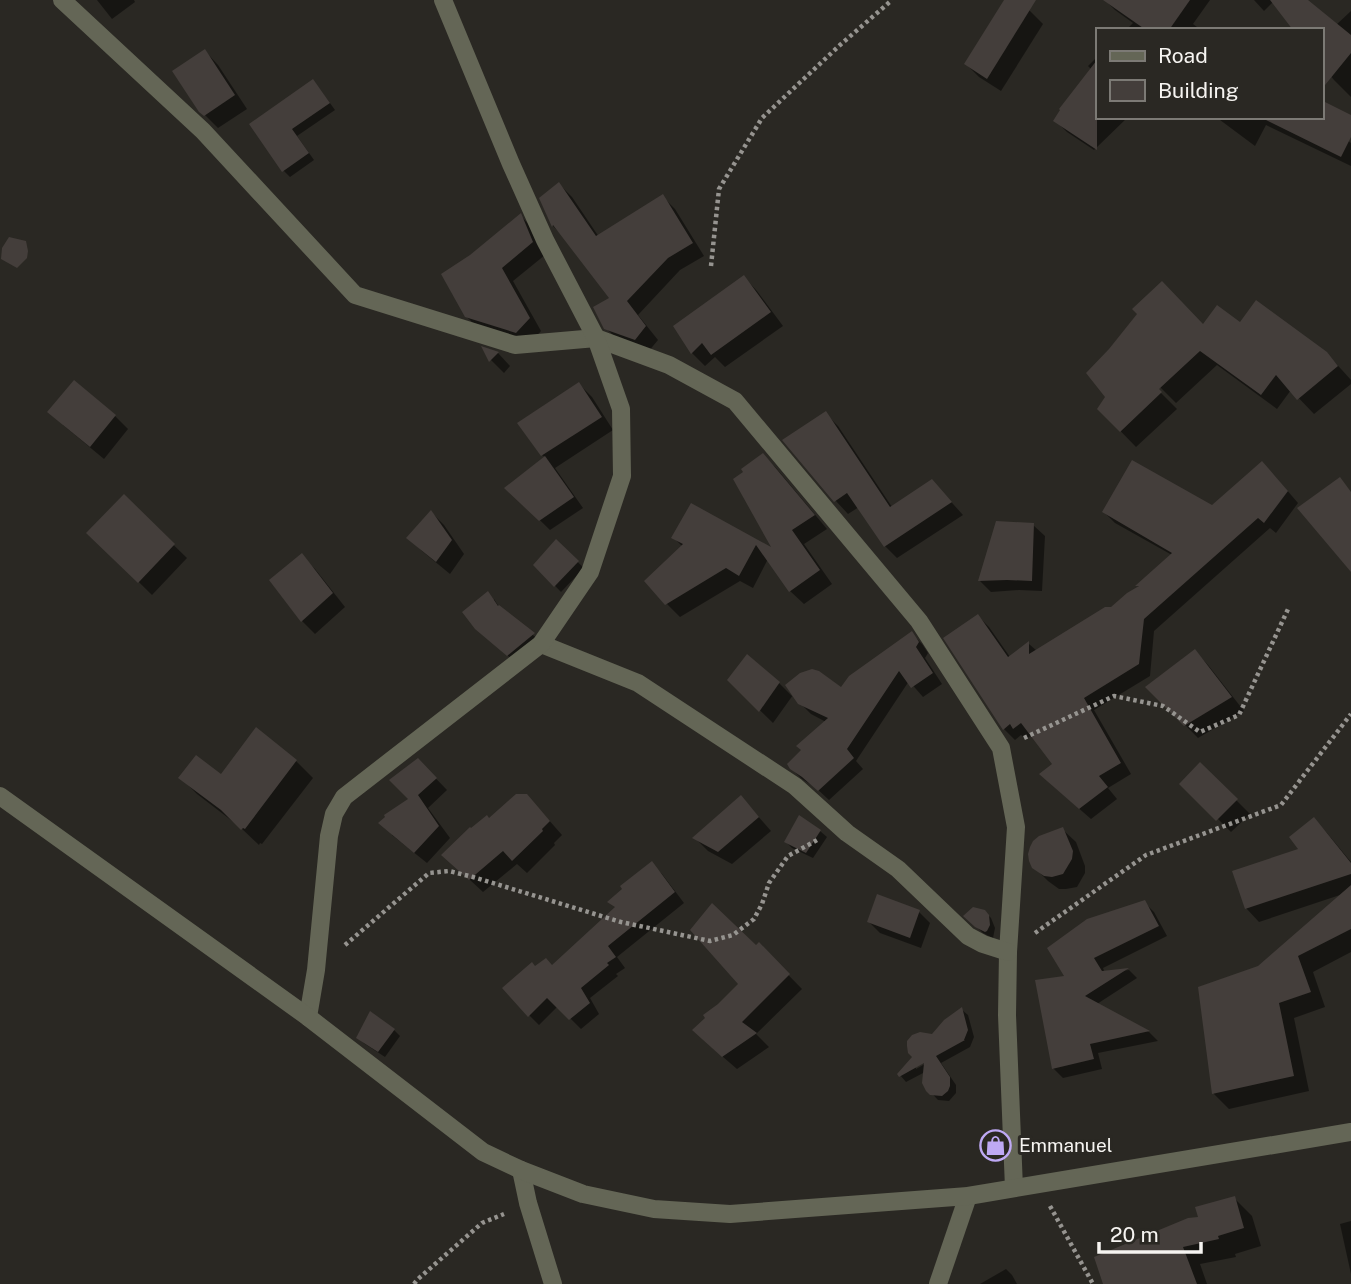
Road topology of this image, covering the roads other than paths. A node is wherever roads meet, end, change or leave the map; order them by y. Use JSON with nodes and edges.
{"nodes":[{"id":1,"x":62,"y":0,"type":"edge"},
{"id":2,"x":443,"y":0,"type":"edge"},
{"id":3,"x":596,"y":338,"type":"junction"},
{"id":4,"x":541,"y":644,"type":"junction"},
{"id":5,"x":0,"y":796,"type":"edge"},
{"id":6,"x":1008,"y":952,"type":"junction"},
{"id":7,"x":308,"y":1017,"type":"junction"},
{"id":8,"x":1351,"y":1132,"type":"edge"},
{"id":9,"x":521,"y":1170,"type":"junction"},
{"id":10,"x":1014,"y":1188,"type":"junction"},
{"id":11,"x":968,"y":1196,"type":"junction"},
{"id":12,"x":553,"y":1284,"type":"edge"},
{"id":13,"x":938,"y":1284,"type":"edge"}],
"edges":[{"from":1,"to":3,"type":"street"},
{"from":2,"to":3,"type":"street"},
{"from":3,"to":4,"type":"street"},
{"from":3,"to":6,"type":"street"},
{"from":4,"to":6,"type":"street"},
{"from":4,"to":7,"type":"street"},
{"from":5,"to":7,"type":"street"},
{"from":6,"to":10,"type":"street"},
{"from":7,"to":9,"type":"street"},
{"from":8,"to":10,"type":"street"},
{"from":9,"to":11,"type":"street"},
{"from":9,"to":12,"type":"street"},
{"from":10,"to":11,"type":"street"},
{"from":11,"to":13,"type":"street"}]}
